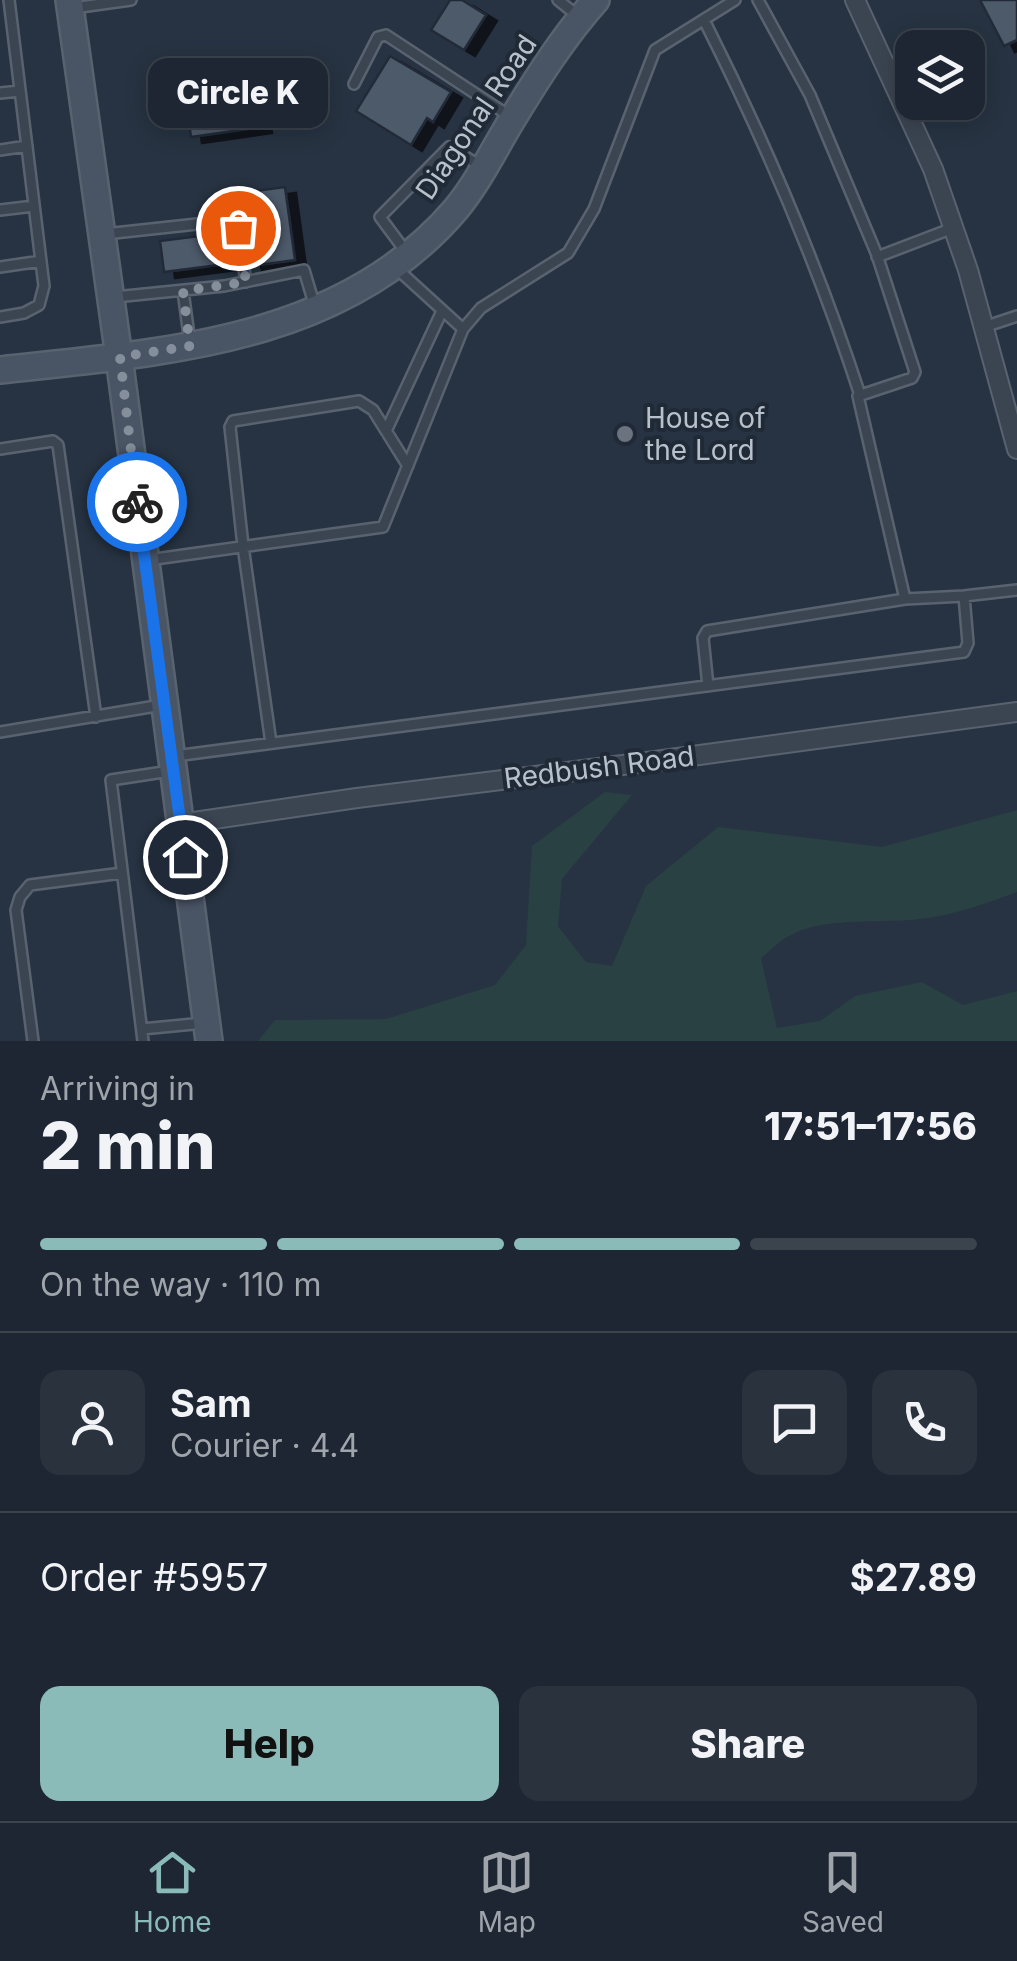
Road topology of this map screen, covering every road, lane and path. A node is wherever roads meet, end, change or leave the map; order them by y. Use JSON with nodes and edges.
{"nodes":[{"id":1,"x":9,"y":0,"type":"edge"},
{"id":2,"x":131,"y":0,"type":"edge"},
{"id":3,"x":558,"y":0,"type":"edge"},
{"id":4,"x":736,"y":0,"type":"edge"},
{"id":5,"x":758,"y":0,"type":"edge"},
{"id":6,"x":855,"y":0,"type":"edge"},
{"id":7,"x":70,"y":4,"type":"edge"},
{"id":8,"x":588,"y":9,"type":"edge"},
{"id":9,"x":704,"y":20,"type":"junction"},
{"id":10,"x":12,"y":27,"type":"junction"},
{"id":11,"x":0,"y":29,"type":"edge"},
{"id":12,"x":354,"y":84,"type":"dead end"},
{"id":13,"x":20,"y":90,"type":"junction"},
{"id":14,"x":0,"y":93,"type":"edge"},
{"id":15,"x":513,"y":119,"type":"junction"},
{"id":16,"x":27,"y":146,"type":"junction"},
{"id":17,"x":0,"y":150,"type":"edge"},
{"id":18,"x":484,"y":168,"type":"junction"},
{"id":19,"x":34,"y":206,"type":"junction"},
{"id":20,"x":0,"y":210,"type":"edge"},
{"id":21,"x":953,"y":228,"type":"junction"},
{"id":22,"x":102,"y":235,"type":"junction"},
{"id":23,"x":877,"y":257,"type":"junction"},
{"id":24,"x":400,"y":260,"type":"junction"},
{"id":25,"x":41,"y":261,"type":"junction"},
{"id":26,"x":0,"y":267,"type":"edge"},
{"id":27,"x":246,"y":282,"type":"junction"},
{"id":28,"x":183,"y":291,"type":"junction"},
{"id":29,"x":111,"y":297,"type":"junction"},
{"id":30,"x":315,"y":310,"type":"junction"},
{"id":31,"x":442,"y":310,"type":"junction"},
{"id":32,"x":1017,"y":316,"type":"edge"},
{"id":33,"x":0,"y":317,"type":"edge"},
{"id":34,"x":984,"y":327,"type":"junction"},
{"id":35,"x":463,"y":329,"type":"junction"},
{"id":36,"x":190,"y":346,"type":"junction"},
{"id":37,"x":120,"y":357,"type":"junction"},
{"id":38,"x":0,"y":370,"type":"edge"},
{"id":39,"x":860,"y":395,"type":"junction"},
{"id":40,"x":386,"y":431,"type":"junction"},
{"id":41,"x":1016,"y":441,"type":"edge"},
{"id":42,"x":0,"y":449,"type":"edge"},
{"id":43,"x":408,"y":466,"type":"junction"},
{"id":44,"x":243,"y":546,"type":"junction"},
{"id":45,"x":145,"y":560,"type":"junction"},
{"id":46,"x":1017,"y":590,"type":"edge"},
{"id":47,"x":964,"y":596,"type":"junction"},
{"id":48,"x":905,"y":600,"type":"junction"},
{"id":49,"x":708,"y":686,"type":"junction"},
{"id":50,"x":164,"y":705,"type":"junction"},
{"id":51,"x":1017,"y":712,"type":"edge"},
{"id":52,"x":96,"y":716,"type":"junction"},
{"id":53,"x":0,"y":732,"type":"edge"},
{"id":54,"x":271,"y":744,"type":"junction"},
{"id":55,"x":172,"y":763,"type":"junction"},
{"id":56,"x":180,"y":824,"type":"junction"},
{"id":57,"x":122,"y":873,"type":"junction"},
{"id":58,"x":208,"y":1032,"type":"edge"},
{"id":59,"x":142,"y":1035,"type":"edge"},
{"id":60,"x":34,"y":1041,"type":"edge"}],
"edges":[{"from":1,"to":10,"type":"lane"},
{"from":2,"to":7,"type":"lane"},
{"from":3,"to":8,"type":"lane"},
{"from":4,"to":9,"type":"lane"},
{"from":5,"to":23,"type":"lane"},
{"from":6,"to":21,"type":"street"},
{"from":7,"to":22,"type":"street"},
{"from":8,"to":15,"type":"street","name":"Diagonal Road"},
{"from":9,"to":35,"type":"lane"},
{"from":9,"to":39,"type":"lane"},
{"from":10,"to":11,"type":"lane"},
{"from":10,"to":13,"type":"lane"},
{"from":12,"to":15,"type":"lane"},
{"from":13,"to":14,"type":"lane"},
{"from":13,"to":16,"type":"lane"},
{"from":15,"to":18,"type":"street","name":"Diagonal Road"},
{"from":16,"to":17,"type":"lane"},
{"from":16,"to":19,"type":"lane"},
{"from":18,"to":24,"type":"street","name":"Diagonal Road"},
{"from":18,"to":24,"type":"lane"},
{"from":19,"to":20,"type":"lane"},
{"from":19,"to":25,"type":"lane"},
{"from":21,"to":23,"type":"lane"},
{"from":21,"to":34,"type":"street"},
{"from":22,"to":27,"type":"lane"},
{"from":22,"to":29,"type":"street"},
{"from":23,"to":39,"type":"lane"},
{"from":24,"to":30,"type":"street","name":"Diagonal Road"},
{"from":24,"to":31,"type":"lane"},
{"from":25,"to":26,"type":"lane"},
{"from":25,"to":33,"type":"lane"},
{"from":27,"to":28,"type":"lane"},
{"from":27,"to":30,"type":"lane"},
{"from":28,"to":29,"type":"lane"},
{"from":28,"to":36,"type":"lane"},
{"from":29,"to":37,"type":"street"},
{"from":30,"to":36,"type":"street","name":"Diagonal Road"},
{"from":31,"to":35,"type":"lane"},
{"from":31,"to":40,"type":"lane"},
{"from":32,"to":34,"type":"lane"},
{"from":34,"to":41,"type":"street"},
{"from":35,"to":43,"type":"lane"},
{"from":36,"to":37,"type":"street","name":"Diagonal Road"},
{"from":37,"to":38,"type":"street","name":"Diagonal Road"},
{"from":37,"to":45,"type":"street"},
{"from":39,"to":48,"type":"lane"},
{"from":40,"to":43,"type":"lane"},
{"from":40,"to":44,"type":"lane"},
{"from":42,"to":52,"type":"lane"},
{"from":43,"to":44,"type":"lane"},
{"from":44,"to":45,"type":"lane"},
{"from":44,"to":54,"type":"lane"},
{"from":45,"to":50,"type":"street"},
{"from":46,"to":47,"type":"lane"},
{"from":47,"to":48,"type":"lane"},
{"from":47,"to":49,"type":"lane"},
{"from":48,"to":49,"type":"lane"},
{"from":49,"to":54,"type":"lane"},
{"from":50,"to":52,"type":"lane"},
{"from":50,"to":55,"type":"street"},
{"from":51,"to":56,"type":"street","name":"Redbush Road"},
{"from":52,"to":53,"type":"lane"},
{"from":54,"to":55,"type":"lane"},
{"from":55,"to":56,"type":"street"},
{"from":55,"to":57,"type":"lane"},
{"from":56,"to":58,"type":"street"},
{"from":57,"to":59,"type":"lane"},
{"from":57,"to":60,"type":"lane"},
{"from":58,"to":59,"type":"lane"}]}
